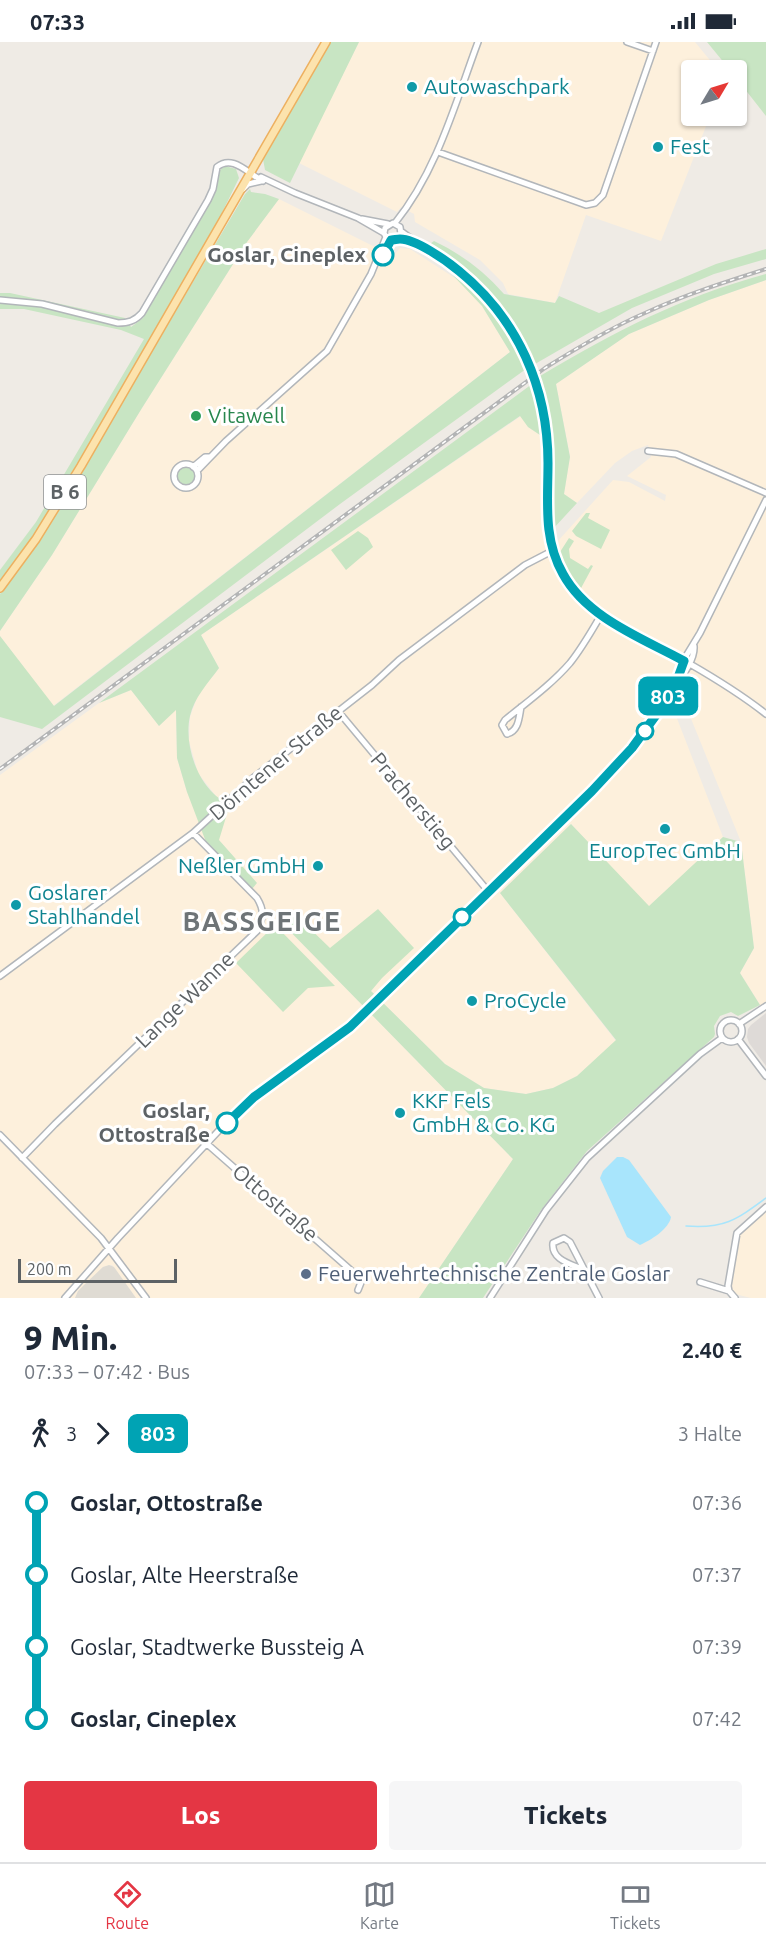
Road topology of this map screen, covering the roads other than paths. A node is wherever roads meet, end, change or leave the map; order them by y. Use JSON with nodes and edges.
{"nodes":[{"id":1,"x":326,"y":42,"type":"edge"},
{"id":2,"x":478,"y":42,"type":"edge"},
{"id":3,"x":627,"y":42,"type":"edge"},
{"id":4,"x":656,"y":42,"type":"edge"},
{"id":5,"x":653,"y":51,"type":"junction"},
{"id":6,"x":438,"y":152,"type":"junction"},
{"id":7,"x":251,"y":173,"type":"junction"},
{"id":8,"x":263,"y":181,"type":"junction"},
{"id":9,"x":272,"y":183,"type":"junction"},
{"id":10,"x":240,"y":192,"type":"junction"},
{"id":11,"x":358,"y":218,"type":"junction"},
{"id":12,"x":396,"y":226,"type":"junction"},
{"id":13,"x":387,"y":237,"type":"junction"},
{"id":14,"x":399,"y":238,"type":"junction"},
{"id":15,"x":420,"y":246,"type":"junction"},
{"id":16,"x":0,"y":300,"type":"edge"},
{"id":17,"x":648,"y":451,"type":"dead end"},
{"id":18,"x":195,"y":469,"type":"junction"},
{"id":19,"x":766,"y":493,"type":"edge"},
{"id":20,"x":766,"y":500,"type":"edge"},
{"id":21,"x":552,"y":551,"type":"junction"},
{"id":22,"x":0,"y":588,"type":"edge"},
{"id":23,"x":601,"y":615,"type":"junction"},
{"id":24,"x":686,"y":662,"type":"junction"},
{"id":25,"x":521,"y":707,"type":"junction"},
{"id":26,"x":338,"y":711,"type":"junction"},
{"id":27,"x":766,"y":714,"type":"edge"},
{"id":28,"x":193,"y":833,"type":"junction"},
{"id":29,"x":488,"y":891,"type":"junction"},
{"id":30,"x":0,"y":976,"type":"edge"},
{"id":31,"x":766,"y":1006,"type":"edge"},
{"id":32,"x":739,"y":1024,"type":"junction"},
{"id":33,"x":722,"y":1038,"type":"junction"},
{"id":34,"x":738,"y":1039,"type":"junction"},
{"id":35,"x":766,"y":1076,"type":"edge"},
{"id":36,"x":0,"y":1134,"type":"edge"},
{"id":37,"x":206,"y":1143,"type":"junction"},
{"id":38,"x":22,"y":1158,"type":"junction"},
{"id":39,"x":766,"y":1207,"type":"edge"},
{"id":40,"x":109,"y":1248,"type":"junction"},
{"id":41,"x":584,"y":1270,"type":"junction"},
{"id":42,"x":700,"y":1282,"type":"dead end"},
{"id":43,"x":358,"y":1290,"type":"dead end"},
{"id":44,"x":729,"y":1291,"type":"junction"},
{"id":45,"x":65,"y":1298,"type":"edge"},
{"id":46,"x":146,"y":1298,"type":"edge"},
{"id":47,"x":490,"y":1298,"type":"edge"},
{"id":48,"x":599,"y":1298,"type":"edge"},
{"id":49,"x":735,"y":1298,"type":"edge"}],
"edges":[{"from":1,"to":7,"type":"main road","number":"B 6"},
{"from":2,"to":6,"type":"street"},
{"from":3,"to":5,"type":"street"},
{"from":4,"to":5,"type":"street"},
{"from":5,"to":6,"type":"street"},
{"from":6,"to":12,"type":"street"},
{"from":7,"to":8,"type":"street"},
{"from":7,"to":9,"type":"street"},
{"from":7,"to":10,"type":"main road","number":"B 6"},
{"from":7,"to":16,"type":"street"},
{"from":8,"to":9,"type":"street"},
{"from":8,"to":10,"type":"street"},
{"from":9,"to":11,"type":"street"},
{"from":10,"to":22,"type":"main road","number":"B 6"},
{"from":11,"to":12,"type":"street"},
{"from":11,"to":13,"type":"street"},
{"from":12,"to":13,"type":"street"},
{"from":12,"to":14,"type":"street"},
{"from":12,"to":15,"type":"street"},
{"from":13,"to":14,"type":"street"},
{"from":13,"to":18,"type":"street"},
{"from":14,"to":15,"type":"street"},
{"from":15,"to":21,"type":"street","bridge":true},
{"from":17,"to":19,"type":"street"},
{"from":18,"to":18,"type":"street"},
{"from":20,"to":24,"type":"street"},
{"from":21,"to":23,"type":"street"},
{"from":21,"to":26,"type":"street","name":"Dörntener Straße"},
{"from":23,"to":24,"type":"street"},
{"from":23,"to":25,"type":"street"},
{"from":24,"to":27,"type":"street"},
{"from":24,"to":29,"type":"street"},
{"from":25,"to":25,"type":"street"},
{"from":26,"to":28,"type":"street","name":"Dörntener Straße"},
{"from":26,"to":29,"type":"street","name":"Pracherstieg"},
{"from":28,"to":30,"type":"street","name":"Dörntener Straße"},
{"from":28,"to":38,"type":"street","name":"Lange Wanne"},
{"from":29,"to":37,"type":"street"},
{"from":31,"to":32,"type":"street"},
{"from":32,"to":33,"type":"street"},
{"from":32,"to":34,"type":"street"},
{"from":33,"to":34,"type":"street"},
{"from":33,"to":47,"type":"street"},
{"from":34,"to":35,"type":"street"},
{"from":36,"to":38,"type":"street"},
{"from":37,"to":40,"type":"street"},
{"from":37,"to":43,"type":"street","name":"Ottostraße"},
{"from":38,"to":40,"type":"street"},
{"from":39,"to":44,"type":"street"},
{"from":40,"to":45,"type":"street"},
{"from":40,"to":46,"type":"street"},
{"from":41,"to":41,"type":"street"},
{"from":41,"to":48,"type":"street"},
{"from":42,"to":44,"type":"street"},
{"from":44,"to":49,"type":"street"}]}
